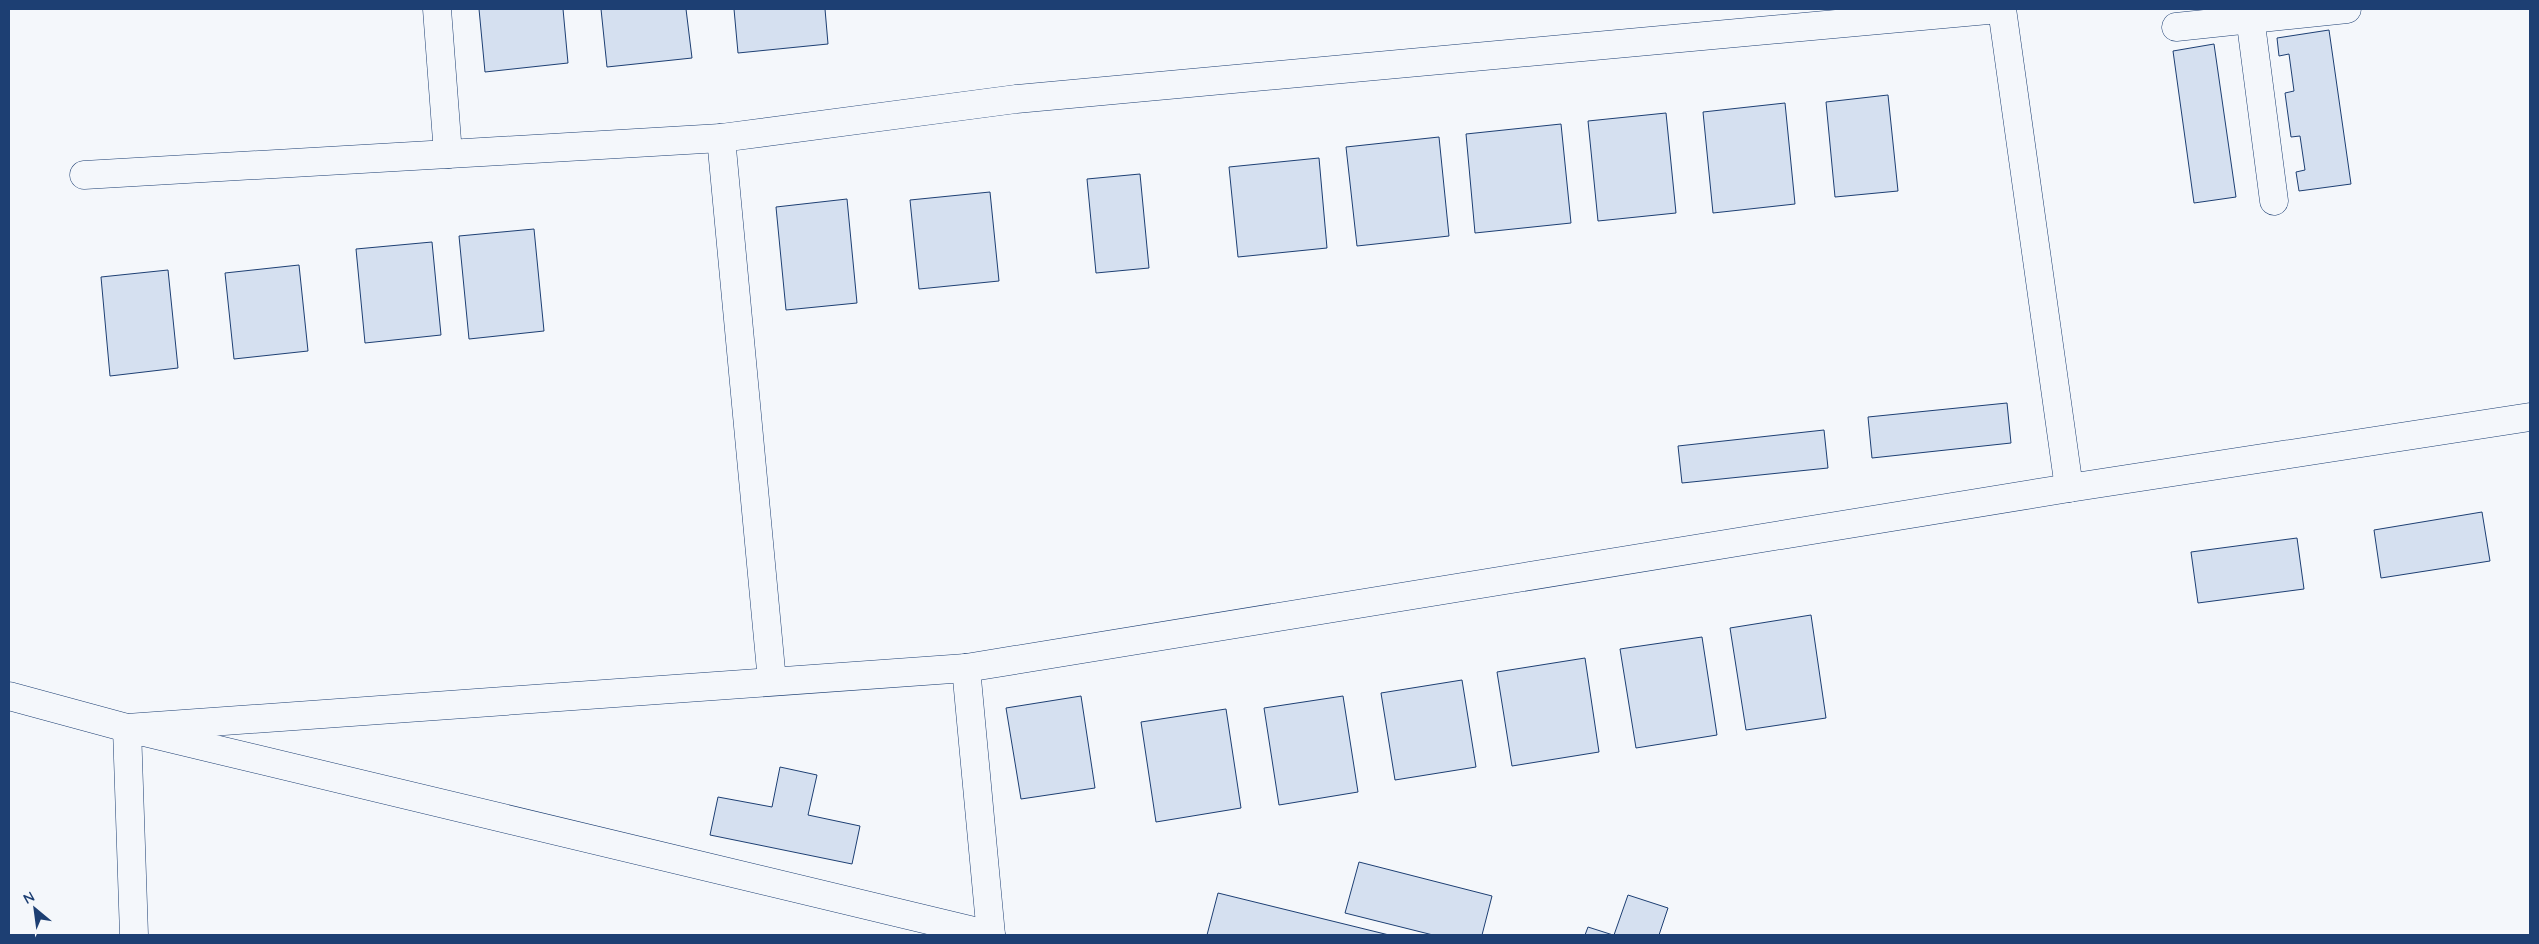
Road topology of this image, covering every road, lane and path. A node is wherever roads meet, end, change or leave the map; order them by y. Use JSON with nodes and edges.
{"nodes":[{"id":1,"x":437,"y":9,"type":"edge"},
{"id":2,"x":2001,"y":9,"type":"edge"},
{"id":3,"x":2347,"y":9,"type":"edge"},
{"id":4,"x":2250,"y":13,"type":"edge"},
{"id":5,"x":2176,"y":27,"type":"dead end"},
{"id":6,"x":721,"y":138,"type":"junction"},
{"id":7,"x":448,"y":154,"type":"junction"},
{"id":8,"x":84,"y":175,"type":"dead end"},
{"id":9,"x":2274,"y":200,"type":"dead end"},
{"id":10,"x":2530,"y":418,"type":"edge"},
{"id":11,"x":2069,"y":488,"type":"junction"},
{"id":12,"x":966,"y":668,"type":"junction"},
{"id":13,"x":772,"y":681,"type":"junction"},
{"id":14,"x":9,"y":696,"type":"edge"},
{"id":15,"x":127,"y":728,"type":"junction"},
{"id":16,"x":134,"y":935,"type":"edge"},
{"id":17,"x":991,"y":935,"type":"edge"}],
"edges":[{"from":1,"to":7,"type":"street"},
{"from":2,"to":6,"type":"street"},
{"from":2,"to":11,"type":"street"},
{"from":3,"to":4,"type":"street"},
{"from":4,"to":5,"type":"street"},
{"from":4,"to":9,"type":"street"},
{"from":6,"to":7,"type":"street"},
{"from":6,"to":13,"type":"street"},
{"from":7,"to":8,"type":"street"},
{"from":10,"to":11,"type":"street"},
{"from":11,"to":12,"type":"street"},
{"from":12,"to":13,"type":"street"},
{"from":12,"to":17,"type":"street"},
{"from":13,"to":15,"type":"street"},
{"from":14,"to":15,"type":"street"},
{"from":15,"to":16,"type":"street"},
{"from":15,"to":17,"type":"street"}]}
